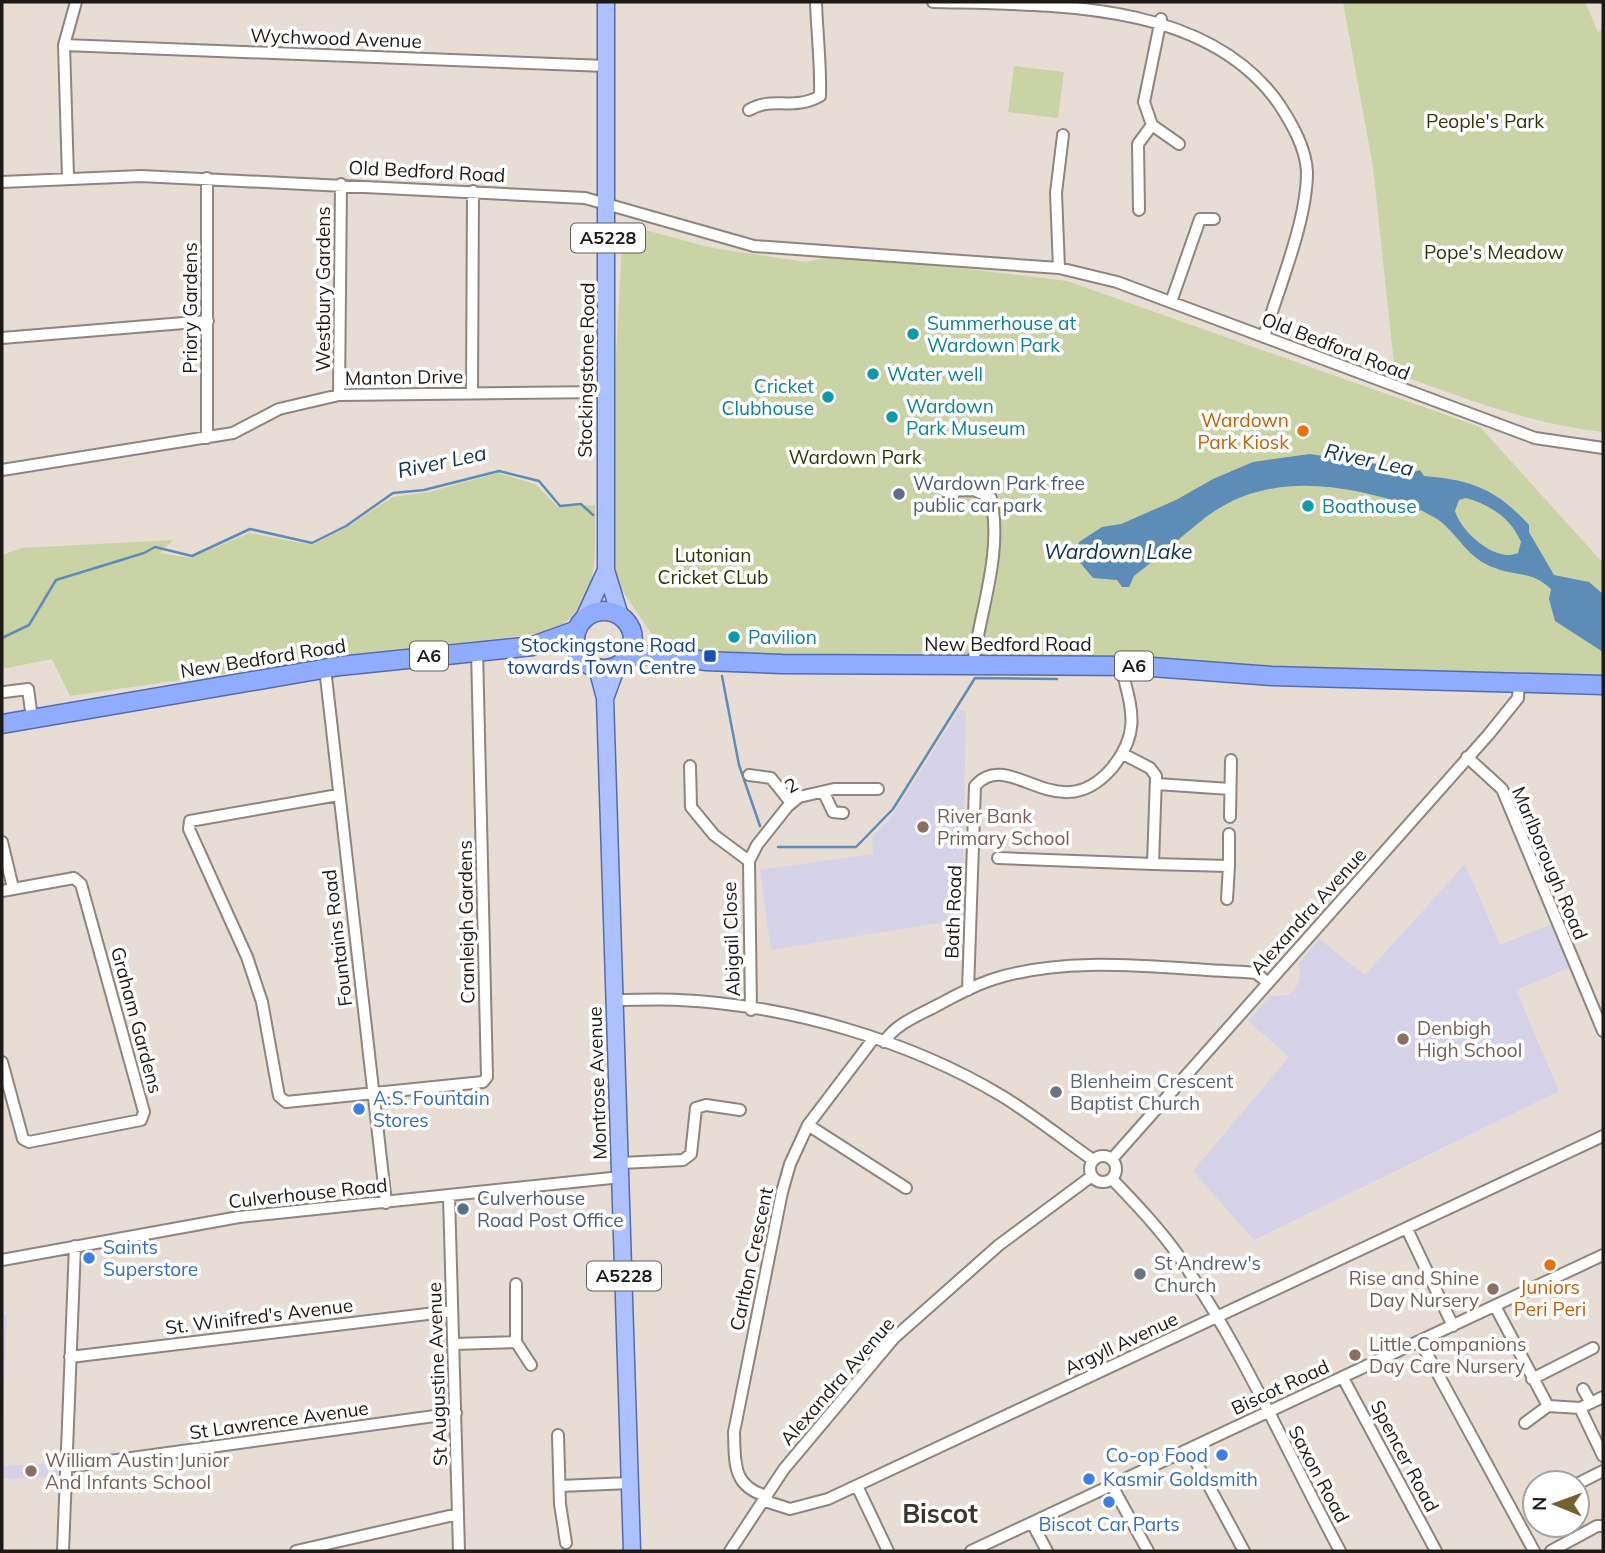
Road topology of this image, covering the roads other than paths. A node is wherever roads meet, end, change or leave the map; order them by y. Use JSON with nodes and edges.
{"nodes":[{"id":1,"x":76,"y":2,"type":"edge"},
{"id":2,"x":607,"y":2,"type":"edge"},
{"id":3,"x":816,"y":2,"type":"edge"},
{"id":4,"x":933,"y":2,"type":"edge"},
{"id":5,"x":1161,"y":19,"type":"junction"},
{"id":6,"x":64,"y":45,"type":"junction"},
{"id":7,"x":606,"y":66,"type":"junction"},
{"id":8,"x":749,"y":110,"type":"dead end"},
{"id":9,"x":1152,"y":125,"type":"junction"},
{"id":10,"x":1063,"y":135,"type":"dead end"},
{"id":11,"x":1179,"y":144,"type":"dead end"},
{"id":12,"x":68,"y":177,"type":"junction"},
{"id":13,"x":207,"y":178,"type":"junction"},
{"id":14,"x":2,"y":182,"type":"edge"},
{"id":15,"x":341,"y":184,"type":"junction"},
{"id":16,"x":472,"y":191,"type":"junction"},
{"id":17,"x":606,"y":203,"type":"junction"},
{"id":18,"x":1139,"y":210,"type":"dead end"},
{"id":19,"x":1214,"y":219,"type":"dead end"},
{"id":20,"x":1059,"y":268,"type":"junction"},
{"id":21,"x":1171,"y":302,"type":"junction"},
{"id":22,"x":208,"y":321,"type":"junction"},
{"id":23,"x":1264,"y":337,"type":"junction"},
{"id":24,"x":2,"y":338,"type":"edge"},
{"id":25,"x":606,"y":392,"type":"junction"},
{"id":26,"x":472,"y":393,"type":"junction"},
{"id":27,"x":339,"y":395,"type":"junction"},
{"id":28,"x":207,"y":438,"type":"junction"},
{"id":29,"x":1603,"y":448,"type":"edge"},
{"id":30,"x":2,"y":470,"type":"edge"},
{"id":31,"x":944,"y":491,"type":"dead end"},
{"id":32,"x":606,"y":570,"type":"junction"},
{"id":33,"x":626,"y":622,"type":"junction"},
{"id":34,"x":580,"y":624,"type":"junction"},
{"id":35,"x":533,"y":646,"type":"junction"},
{"id":36,"x":477,"y":650,"type":"junction"},
{"id":37,"x":666,"y":654,"type":"junction"},
{"id":38,"x":623,"y":661,"type":"junction"},
{"id":39,"x":590,"y":664,"type":"junction"},
{"id":40,"x":973,"y":665,"type":"junction"},
{"id":41,"x":1121,"y":666,"type":"junction"},
{"id":42,"x":325,"y":668,"type":"junction"},
{"id":43,"x":1519,"y":681,"type":"junction"},
{"id":44,"x":1603,"y":685,"type":"edge"},
{"id":45,"x":41,"y":687,"type":"dead end"},
{"id":46,"x":28,"y":689,"type":"junction"},
{"id":47,"x":4,"y":692,"type":"dead end"},
{"id":48,"x":606,"y":698,"type":"junction"},
{"id":49,"x":32,"y":718,"type":"junction"},
{"id":50,"x":2,"y":723,"type":"edge"},
{"id":51,"x":1123,"y":754,"type":"junction"},
{"id":52,"x":1467,"y":757,"type":"junction"},
{"id":53,"x":1231,"y":760,"type":"dead end"},
{"id":54,"x":690,"y":766,"type":"dead end"},
{"id":55,"x":749,"y":775,"type":"dead end"},
{"id":56,"x":1157,"y":784,"type":"junction"},
{"id":57,"x":878,"y":789,"type":"dead end"},
{"id":58,"x":1230,"y":789,"type":"junction"},
{"id":59,"x":824,"y":793,"type":"junction"},
{"id":60,"x":338,"y":795,"type":"junction"},
{"id":61,"x":791,"y":803,"type":"junction"},
{"id":62,"x":843,"y":813,"type":"dead end"},
{"id":63,"x":1230,"y":817,"type":"dead end"},
{"id":64,"x":1229,"y":834,"type":"dead end"},
{"id":65,"x":2,"y":842,"type":"edge"},
{"id":66,"x":998,"y":858,"type":"dead end"},
{"id":67,"x":749,"y":861,"type":"junction"},
{"id":68,"x":1153,"y":864,"type":"junction"},
{"id":69,"x":1229,"y":866,"type":"junction"},
{"id":70,"x":8,"y":889,"type":"edge"},
{"id":71,"x":1227,"y":899,"type":"dead end"},
{"id":72,"x":1268,"y":982,"type":"junction"},
{"id":73,"x":968,"y":990,"type":"junction"},
{"id":74,"x":615,"y":1000,"type":"junction"},
{"id":75,"x":751,"y":1010,"type":"junction"},
{"id":76,"x":1603,"y":1031,"type":"edge"},
{"id":77,"x":879,"y":1040,"type":"junction"},
{"id":78,"x":2,"y":1062,"type":"edge"},
{"id":79,"x":373,"y":1094,"type":"junction"},
{"id":80,"x":740,"y":1110,"type":"dead end"},
{"id":81,"x":808,"y":1125,"type":"junction"},
{"id":82,"x":1603,"y":1136,"type":"edge"},
{"id":83,"x":1112,"y":1159,"type":"junction"},
{"id":84,"x":1093,"y":1160,"type":"junction"},
{"id":85,"x":621,"y":1170,"type":"junction"},
{"id":86,"x":1092,"y":1176,"type":"junction"},
{"id":87,"x":1112,"y":1178,"type":"junction"},
{"id":88,"x":906,"y":1188,"type":"dead end"},
{"id":89,"x":449,"y":1196,"type":"junction"},
{"id":90,"x":386,"y":1203,"type":"junction"},
{"id":91,"x":1407,"y":1229,"type":"junction"},
{"id":92,"x":75,"y":1246,"type":"junction"},
{"id":93,"x":1603,"y":1255,"type":"edge"},
{"id":94,"x":2,"y":1260,"type":"edge"},
{"id":95,"x":516,"y":1283,"type":"dead end"},
{"id":96,"x":1495,"y":1306,"type":"junction"},
{"id":97,"x":452,"y":1311,"type":"junction"},
{"id":98,"x":1217,"y":1317,"type":"junction"},
{"id":99,"x":1453,"y":1326,"type":"junction"},
{"id":100,"x":1420,"y":1341,"type":"junction"},
{"id":101,"x":516,"y":1342,"type":"junction"},
{"id":102,"x":454,"y":1344,"type":"junction"},
{"id":103,"x":1593,"y":1348,"type":"dead end"},
{"id":104,"x":70,"y":1357,"type":"junction"},
{"id":105,"x":531,"y":1365,"type":"dead end"},
{"id":106,"x":1343,"y":1378,"type":"junction"},
{"id":107,"x":1532,"y":1379,"type":"junction"},
{"id":108,"x":1583,"y":1389,"type":"dead end"},
{"id":109,"x":1603,"y":1397,"type":"edge"},
{"id":110,"x":1585,"y":1405,"type":"junction"},
{"id":111,"x":1548,"y":1406,"type":"junction"},
{"id":112,"x":1267,"y":1412,"type":"junction"},
{"id":113,"x":456,"y":1413,"type":"junction"},
{"id":114,"x":1525,"y":1423,"type":"dead end"},
{"id":115,"x":558,"y":1435,"type":"dead end"},
{"id":116,"x":1189,"y":1449,"type":"junction"},
{"id":117,"x":1603,"y":1456,"type":"edge"},
{"id":118,"x":66,"y":1467,"type":"junction"},
{"id":119,"x":630,"y":1483,"type":"junction"},
{"id":120,"x":560,"y":1486,"type":"junction"},
{"id":121,"x":857,"y":1486,"type":"junction"},
{"id":122,"x":1112,"y":1486,"type":"junction"},
{"id":123,"x":766,"y":1499,"type":"junction"},
{"id":124,"x":458,"y":1514,"type":"junction"},
{"id":125,"x":1032,"y":1523,"type":"junction"},
{"id":126,"x":1603,"y":1526,"type":"edge"},
{"id":127,"x":566,"y":1543,"type":"dead end"},
{"id":128,"x":63,"y":1551,"type":"edge"},
{"id":129,"x":296,"y":1551,"type":"edge"},
{"id":130,"x":459,"y":1551,"type":"edge"},
{"id":131,"x":632,"y":1551,"type":"edge"},
{"id":132,"x":730,"y":1551,"type":"edge"},
{"id":133,"x":888,"y":1551,"type":"edge"},
{"id":134,"x":971,"y":1551,"type":"edge"},
{"id":135,"x":1047,"y":1551,"type":"edge"},
{"id":136,"x":1148,"y":1551,"type":"edge"},
{"id":137,"x":1244,"y":1551,"type":"edge"},
{"id":138,"x":1340,"y":1551,"type":"edge"},
{"id":139,"x":1436,"y":1551,"type":"edge"},
{"id":140,"x":1534,"y":1551,"type":"edge"},
{"id":141,"x":1551,"y":1551,"type":"edge"}],
"edges":[{"from":1,"to":6,"type":"street"},
{"from":2,"to":7,"type":"main road","name":"Stockingstone Road","number":"A5228"},
{"from":3,"to":8,"type":"street"},
{"from":4,"to":5,"type":"street"},
{"from":5,"to":9,"type":"street"},
{"from":5,"to":23,"type":"street"},
{"from":6,"to":7,"type":"street","name":"Wychwood Avenue"},
{"from":6,"to":12,"type":"street"},
{"from":7,"to":17,"type":"main road","name":"Stockingstone Road","number":"A5228"},
{"from":9,"to":11,"type":"street"},
{"from":9,"to":18,"type":"street"},
{"from":10,"to":20,"type":"street"},
{"from":12,"to":13,"type":"street","name":"Old Bedford Road"},
{"from":12,"to":14,"type":"street","name":"Old Bedford Road"},
{"from":13,"to":15,"type":"street","name":"Old Bedford Road"},
{"from":13,"to":22,"type":"street","name":"Priory Gardens"},
{"from":15,"to":16,"type":"street","name":"Old Bedford Road"},
{"from":15,"to":27,"type":"street","name":"Westbury Gardens"},
{"from":16,"to":17,"type":"street","name":"Old Bedford Road"},
{"from":16,"to":26,"type":"street"},
{"from":17,"to":20,"type":"street","name":"Old Bedford Road"},
{"from":17,"to":25,"type":"main road","name":"Stockingstone Road","number":"A5228"},
{"from":19,"to":21,"type":"street"},
{"from":20,"to":21,"type":"street","name":"Old Bedford Road"},
{"from":21,"to":23,"type":"street","name":"Old Bedford Road"},
{"from":22,"to":24,"type":"street"},
{"from":22,"to":28,"type":"street","name":"Priory Gardens"},
{"from":23,"to":29,"type":"street","name":"Old Bedford Road"},
{"from":25,"to":26,"type":"street","name":"Manton Drive"},
{"from":25,"to":32,"type":"main road","name":"Stockingstone Road","number":"A5228"},
{"from":26,"to":27,"type":"street","name":"Manton Drive"},
{"from":27,"to":28,"type":"street","name":"Manton Drive"},
{"from":28,"to":30,"type":"street","name":"Manton Drive"},
{"from":31,"to":40,"type":"street"},
{"from":32,"to":33,"type":"main road","name":"Stockingstone Road","number":"A5228"},
{"from":32,"to":34,"type":"main road","name":"Stockingstone Road","number":"A5228"},
{"from":33,"to":34,"type":"highway"},
{"from":33,"to":37,"type":"highway","name":"New Bedford Road","number":"A6"},
{"from":33,"to":38,"type":"highway"},
{"from":34,"to":35,"type":"highway","name":"New Bedford Road","number":"A6"},
{"from":34,"to":39,"type":"highway"},
{"from":35,"to":36,"type":"highway","name":"New Bedford Road","number":"A6"},
{"from":35,"to":39,"type":"highway","name":"New Bedford Road","number":"A6"},
{"from":36,"to":42,"type":"highway","name":"New Bedford Road","number":"A6"},
{"from":36,"to":79,"type":"street","name":"Cranleigh Gardens"},
{"from":37,"to":38,"type":"highway","name":"New Bedford Road","number":"A6"},
{"from":37,"to":40,"type":"highway","name":"New Bedford Road","number":"A6"},
{"from":38,"to":39,"type":"highway"},
{"from":38,"to":48,"type":"main road","name":"Montrose Avenue","number":"A5228"},
{"from":39,"to":48,"type":"main road","name":"Montrose Avenue","number":"A5228"},
{"from":40,"to":41,"type":"highway","name":"New Bedford Road","number":"A6"},
{"from":41,"to":43,"type":"highway","name":"New Bedford Road","number":"A6"},
{"from":41,"to":51,"type":"street"},
{"from":42,"to":49,"type":"highway","name":"New Bedford Road","number":"A6"},
{"from":42,"to":60,"type":"street","name":"Fountains Road"},
{"from":43,"to":44,"type":"highway","name":"New Bedford Road","number":"A6"},
{"from":43,"to":52,"type":"street","name":"Alexandra Avenue"},
{"from":45,"to":46,"type":"street"},
{"from":46,"to":47,"type":"street"},
{"from":46,"to":49,"type":"street"},
{"from":48,"to":74,"type":"main road","name":"Montrose Avenue","number":"A5228"},
{"from":49,"to":50,"type":"highway","name":"New Bedford Road","number":"A6"},
{"from":51,"to":56,"type":"street"},
{"from":51,"to":73,"type":"street","name":"Bath Road"},
{"from":52,"to":72,"type":"street","name":"Alexandra Avenue"},
{"from":52,"to":76,"type":"street","name":"Marlborough Road"},
{"from":53,"to":58,"type":"street"},
{"from":54,"to":67,"type":"street","name":"Abigail Close"},
{"from":55,"to":61,"type":"street"},
{"from":56,"to":58,"type":"street"},
{"from":56,"to":68,"type":"street"},
{"from":57,"to":59,"type":"street","name":"2"},
{"from":58,"to":63,"type":"street"},
{"from":59,"to":61,"type":"street","name":"2"},
{"from":59,"to":62,"type":"street"},
{"from":60,"to":79,"type":"street","name":"Fountains Road"},
{"from":60,"to":79,"type":"street"},
{"from":61,"to":67,"type":"street","name":"2"},
{"from":64,"to":69,"type":"street"},
{"from":65,"to":70,"type":"street","name":"Graham Gardens"},
{"from":66,"to":68,"type":"street"},
{"from":67,"to":75,"type":"street","name":"Abigail Close"},
{"from":68,"to":69,"type":"street"},
{"from":69,"to":71,"type":"street"},
{"from":70,"to":78,"type":"street","name":"Graham Gardens"},
{"from":72,"to":73,"type":"street","name":"Carlton Crescent"},
{"from":72,"to":83,"type":"street","name":"Alexandra Avenue"},
{"from":73,"to":77,"type":"street","name":"Carlton Crescent"},
{"from":74,"to":75,"type":"street"},
{"from":74,"to":85,"type":"main road","name":"Montrose Avenue","number":"A5228"},
{"from":75,"to":77,"type":"street"},
{"from":77,"to":81,"type":"street","name":"Carlton Crescent"},
{"from":77,"to":84,"type":"street"},
{"from":79,"to":90,"type":"street","name":"Fountains Road"},
{"from":80,"to":85,"type":"street","name":"Culverhouse Road"},
{"from":81,"to":88,"type":"street"},
{"from":81,"to":123,"type":"street","name":"Carlton Crescent"},
{"from":82,"to":91,"type":"street","name":"Argyll Avenue"},
{"from":83,"to":84,"type":"street"},
{"from":83,"to":87,"type":"street"},
{"from":84,"to":86,"type":"street"},
{"from":85,"to":89,"type":"street","name":"Culverhouse Road"},
{"from":85,"to":119,"type":"main road","name":"Montrose Avenue","number":"A5228"},
{"from":86,"to":87,"type":"street"},
{"from":86,"to":123,"type":"street","name":"Alexandra Avenue"},
{"from":87,"to":98,"type":"street","name":"Saxon Road"},
{"from":89,"to":90,"type":"street","name":"Culverhouse Road"},
{"from":89,"to":97,"type":"street","name":"St Augustine Avenue"},
{"from":90,"to":92,"type":"street","name":"Culverhouse Road"},
{"from":91,"to":98,"type":"street","name":"Argyll Avenue"},
{"from":91,"to":99,"type":"street"},
{"from":92,"to":94,"type":"street","name":"Culverhouse Road"},
{"from":92,"to":104,"type":"street"},
{"from":93,"to":96,"type":"street","name":"Biscot Road"},
{"from":95,"to":101,"type":"street"},
{"from":96,"to":99,"type":"street","name":"Biscot Road"},
{"from":96,"to":107,"type":"street"},
{"from":97,"to":102,"type":"street","name":"St Augustine Avenue"},
{"from":97,"to":104,"type":"street","name":"St. Winifred's Avenue"},
{"from":98,"to":112,"type":"street","name":"Saxon Road"},
{"from":98,"to":121,"type":"street","name":"Argyll Avenue"},
{"from":99,"to":100,"type":"street","name":"Biscot Road"},
{"from":100,"to":106,"type":"street","name":"Biscot Road"},
{"from":100,"to":140,"type":"street"},
{"from":101,"to":102,"type":"street"},
{"from":101,"to":105,"type":"street"},
{"from":102,"to":113,"type":"street","name":"St Augustine Avenue"},
{"from":103,"to":107,"type":"street"},
{"from":104,"to":118,"type":"street"},
{"from":106,"to":112,"type":"street","name":"Biscot Road"},
{"from":106,"to":139,"type":"street","name":"Spencer Road"},
{"from":107,"to":111,"type":"street"},
{"from":108,"to":110,"type":"street"},
{"from":109,"to":110,"type":"street"},
{"from":110,"to":111,"type":"street"},
{"from":110,"to":117,"type":"street"},
{"from":111,"to":114,"type":"street"},
{"from":112,"to":116,"type":"street","name":"Biscot Road"},
{"from":112,"to":138,"type":"street","name":"Saxon Road"},
{"from":113,"to":118,"type":"street","name":"St Lawrence Avenue"},
{"from":113,"to":124,"type":"street","name":"St Augustine Avenue"},
{"from":115,"to":120,"type":"street"},
{"from":116,"to":122,"type":"street","name":"Biscot Road"},
{"from":116,"to":137,"type":"street"},
{"from":118,"to":128,"type":"street"},
{"from":119,"to":120,"type":"street"},
{"from":119,"to":131,"type":"main road","name":"Montrose Avenue","number":"A5228"},
{"from":120,"to":127,"type":"street"},
{"from":121,"to":123,"type":"street","name":"Argyll Avenue"},
{"from":121,"to":133,"type":"street"},
{"from":122,"to":125,"type":"street","name":"Biscot Road"},
{"from":122,"to":136,"type":"street"},
{"from":123,"to":132,"type":"street","name":"Alexandra Avenue"},
{"from":124,"to":129,"type":"street"},
{"from":124,"to":130,"type":"street","name":"St Augustine Avenue"},
{"from":125,"to":134,"type":"street","name":"Biscot Road"},
{"from":125,"to":135,"type":"street"},
{"from":126,"to":141,"type":"street"}]}
